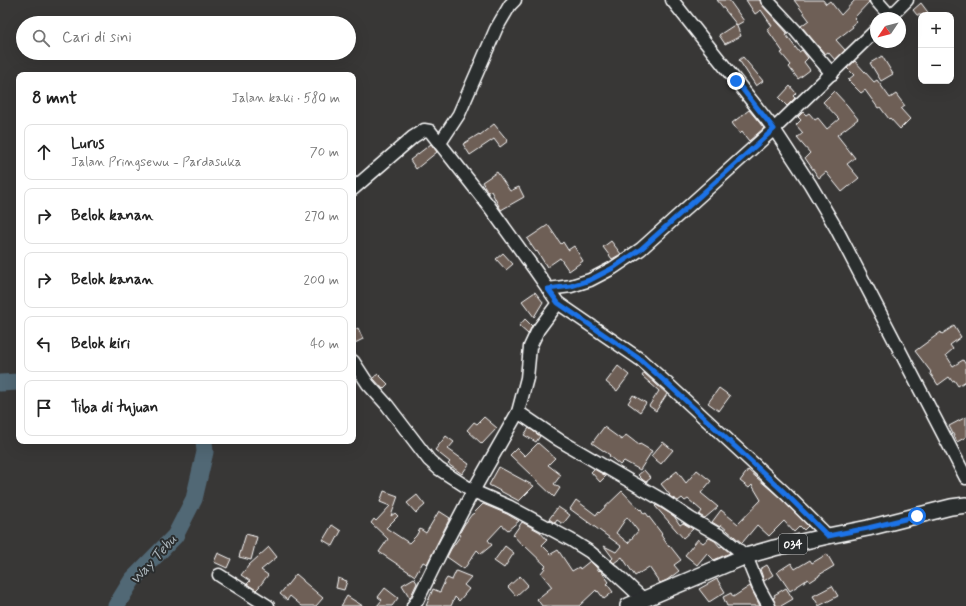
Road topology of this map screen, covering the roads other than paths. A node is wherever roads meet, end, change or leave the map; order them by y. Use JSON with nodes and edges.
{"nodes":[{"id":1,"x":515,"y":0,"type":"edge"},
{"id":2,"x":672,"y":0,"type":"edge"},
{"id":3,"x":767,"y":0,"type":"edge"},
{"id":4,"x":876,"y":0,"type":"edge"},
{"id":5,"x":906,"y":0,"type":"edge"},
{"id":6,"x":886,"y":12,"type":"edge"},
{"id":7,"x":895,"y":12,"type":"edge"},
{"id":8,"x":870,"y":36,"type":"edge"},
{"id":9,"x":832,"y":74,"type":"junction"},
{"id":10,"x":774,"y":129,"type":"junction"},
{"id":11,"x":440,"y":144,"type":"junction"},
{"id":12,"x":356,"y":186,"type":"edge"},
{"id":13,"x":548,"y":289,"type":"junction"},
{"id":14,"x":558,"y":303,"type":"junction"},
{"id":15,"x":356,"y":366,"type":"edge"},
{"id":16,"x":518,"y":412,"type":"junction"},
{"id":17,"x":966,"y":478,"type":"edge"},
{"id":18,"x":473,"y":491,"type":"junction"},
{"id":19,"x":966,"y":505,"type":"edge"},
{"id":20,"x":828,"y":536,"type":"junction"},
{"id":21,"x":746,"y":556,"type":"junction"},
{"id":22,"x":219,"y":575,"type":"dead end"},
{"id":23,"x":643,"y":599,"type":"junction"},
{"id":24,"x":268,"y":606,"type":"edge"},
{"id":25,"x":413,"y":606,"type":"edge"},
{"id":26,"x":628,"y":606,"type":"edge"},
{"id":27,"x":769,"y":606,"type":"edge"}],
"edges":[{"from":1,"to":11,"type":"street"},
{"from":2,"to":10,"type":"street"},
{"from":3,"to":9,"type":"street"},
{"from":4,"to":6,"type":"street"},
{"from":5,"to":7,"type":"street"},
{"from":8,"to":9,"type":"street"},
{"from":9,"to":10,"type":"street"},
{"from":10,"to":13,"type":"street"},
{"from":10,"to":17,"type":"street"},
{"from":11,"to":12,"type":"street"},
{"from":11,"to":13,"type":"street"},
{"from":13,"to":14,"type":"street"},
{"from":14,"to":16,"type":"street"},
{"from":14,"to":20,"type":"street"},
{"from":15,"to":18,"type":"street"},
{"from":16,"to":18,"type":"street"},
{"from":16,"to":21,"type":"street"},
{"from":18,"to":23,"type":"street"},
{"from":18,"to":25,"type":"street"},
{"from":19,"to":20,"type":"main road","number":"034"},
{"from":20,"to":21,"type":"main road","number":"034"},
{"from":21,"to":23,"type":"main road","number":"034"},
{"from":21,"to":27,"type":"street"},
{"from":22,"to":24,"type":"street"},
{"from":23,"to":26,"type":"main road","number":"034"}]}
